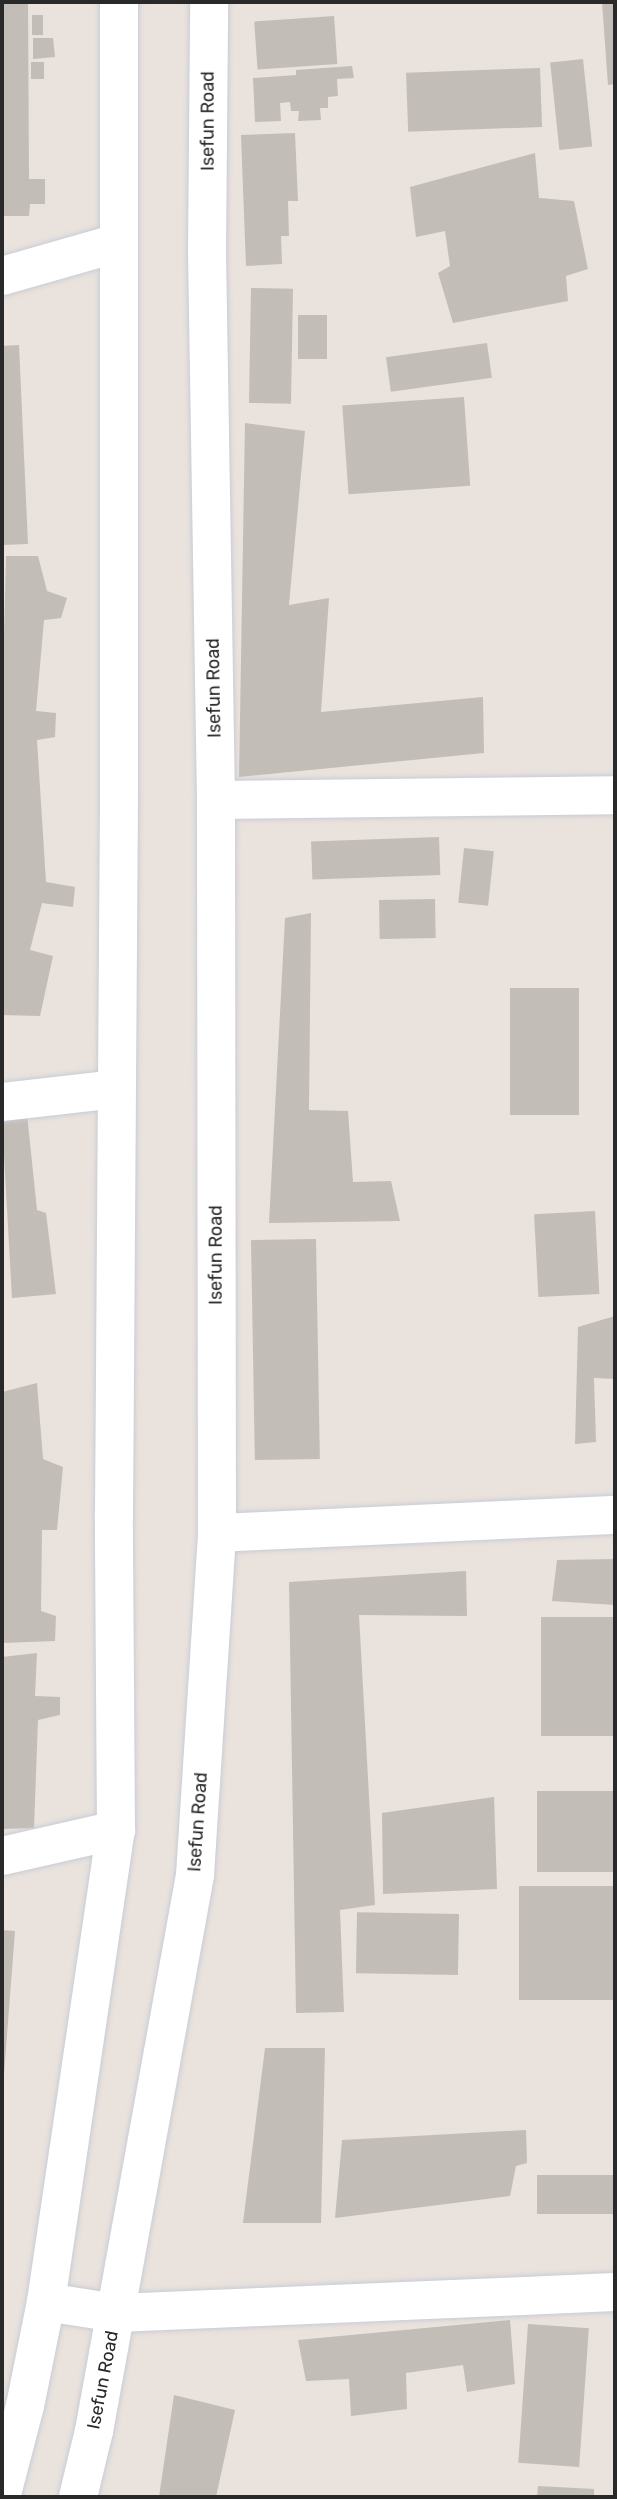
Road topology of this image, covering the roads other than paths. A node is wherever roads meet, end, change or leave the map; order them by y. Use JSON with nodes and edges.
{"nodes":[{"id":1,"x":119,"y":2,"type":"edge"},
{"id":2,"x":209,"y":2,"type":"edge"},
{"id":3,"x":118,"y":243,"type":"junction"},
{"id":4,"x":2,"y":276,"type":"edge"},
{"id":5,"x":615,"y":795,"type":"edge"},
{"id":6,"x":216,"y":800,"type":"junction"},
{"id":7,"x":117,"y":1089,"type":"junction"},
{"id":8,"x":2,"y":1102,"type":"edge"},
{"id":9,"x":615,"y":1515,"type":"edge"},
{"id":10,"x":217,"y":1533,"type":"junction"},
{"id":11,"x":116,"y":1830,"type":"junction"},
{"id":12,"x":2,"y":1856,"type":"edge"},
{"id":13,"x":615,"y":2292,"type":"edge"},
{"id":14,"x":46,"y":2302,"type":"junction"},
{"id":15,"x":116,"y":2313,"type":"junction"},
{"id":16,"x":2,"y":2494,"type":"edge"},
{"id":17,"x":78,"y":2497,"type":"edge"}],
"edges":[{"from":1,"to":3,"type":"street"},
{"from":2,"to":6,"type":"street","name":"Isefun Road"},
{"from":3,"to":4,"type":"street"},
{"from":3,"to":7,"type":"street"},
{"from":5,"to":6,"type":"street"},
{"from":6,"to":10,"type":"street","name":"Isefun Road"},
{"from":7,"to":8,"type":"street"},
{"from":7,"to":11,"type":"street"},
{"from":9,"to":10,"type":"street"},
{"from":10,"to":15,"type":"street","name":"Isefun Road"},
{"from":11,"to":12,"type":"street"},
{"from":11,"to":14,"type":"street"},
{"from":13,"to":15,"type":"street"},
{"from":14,"to":15,"type":"street"},
{"from":14,"to":16,"type":"street"},
{"from":15,"to":17,"type":"street","name":"Isefun Road"}]}
